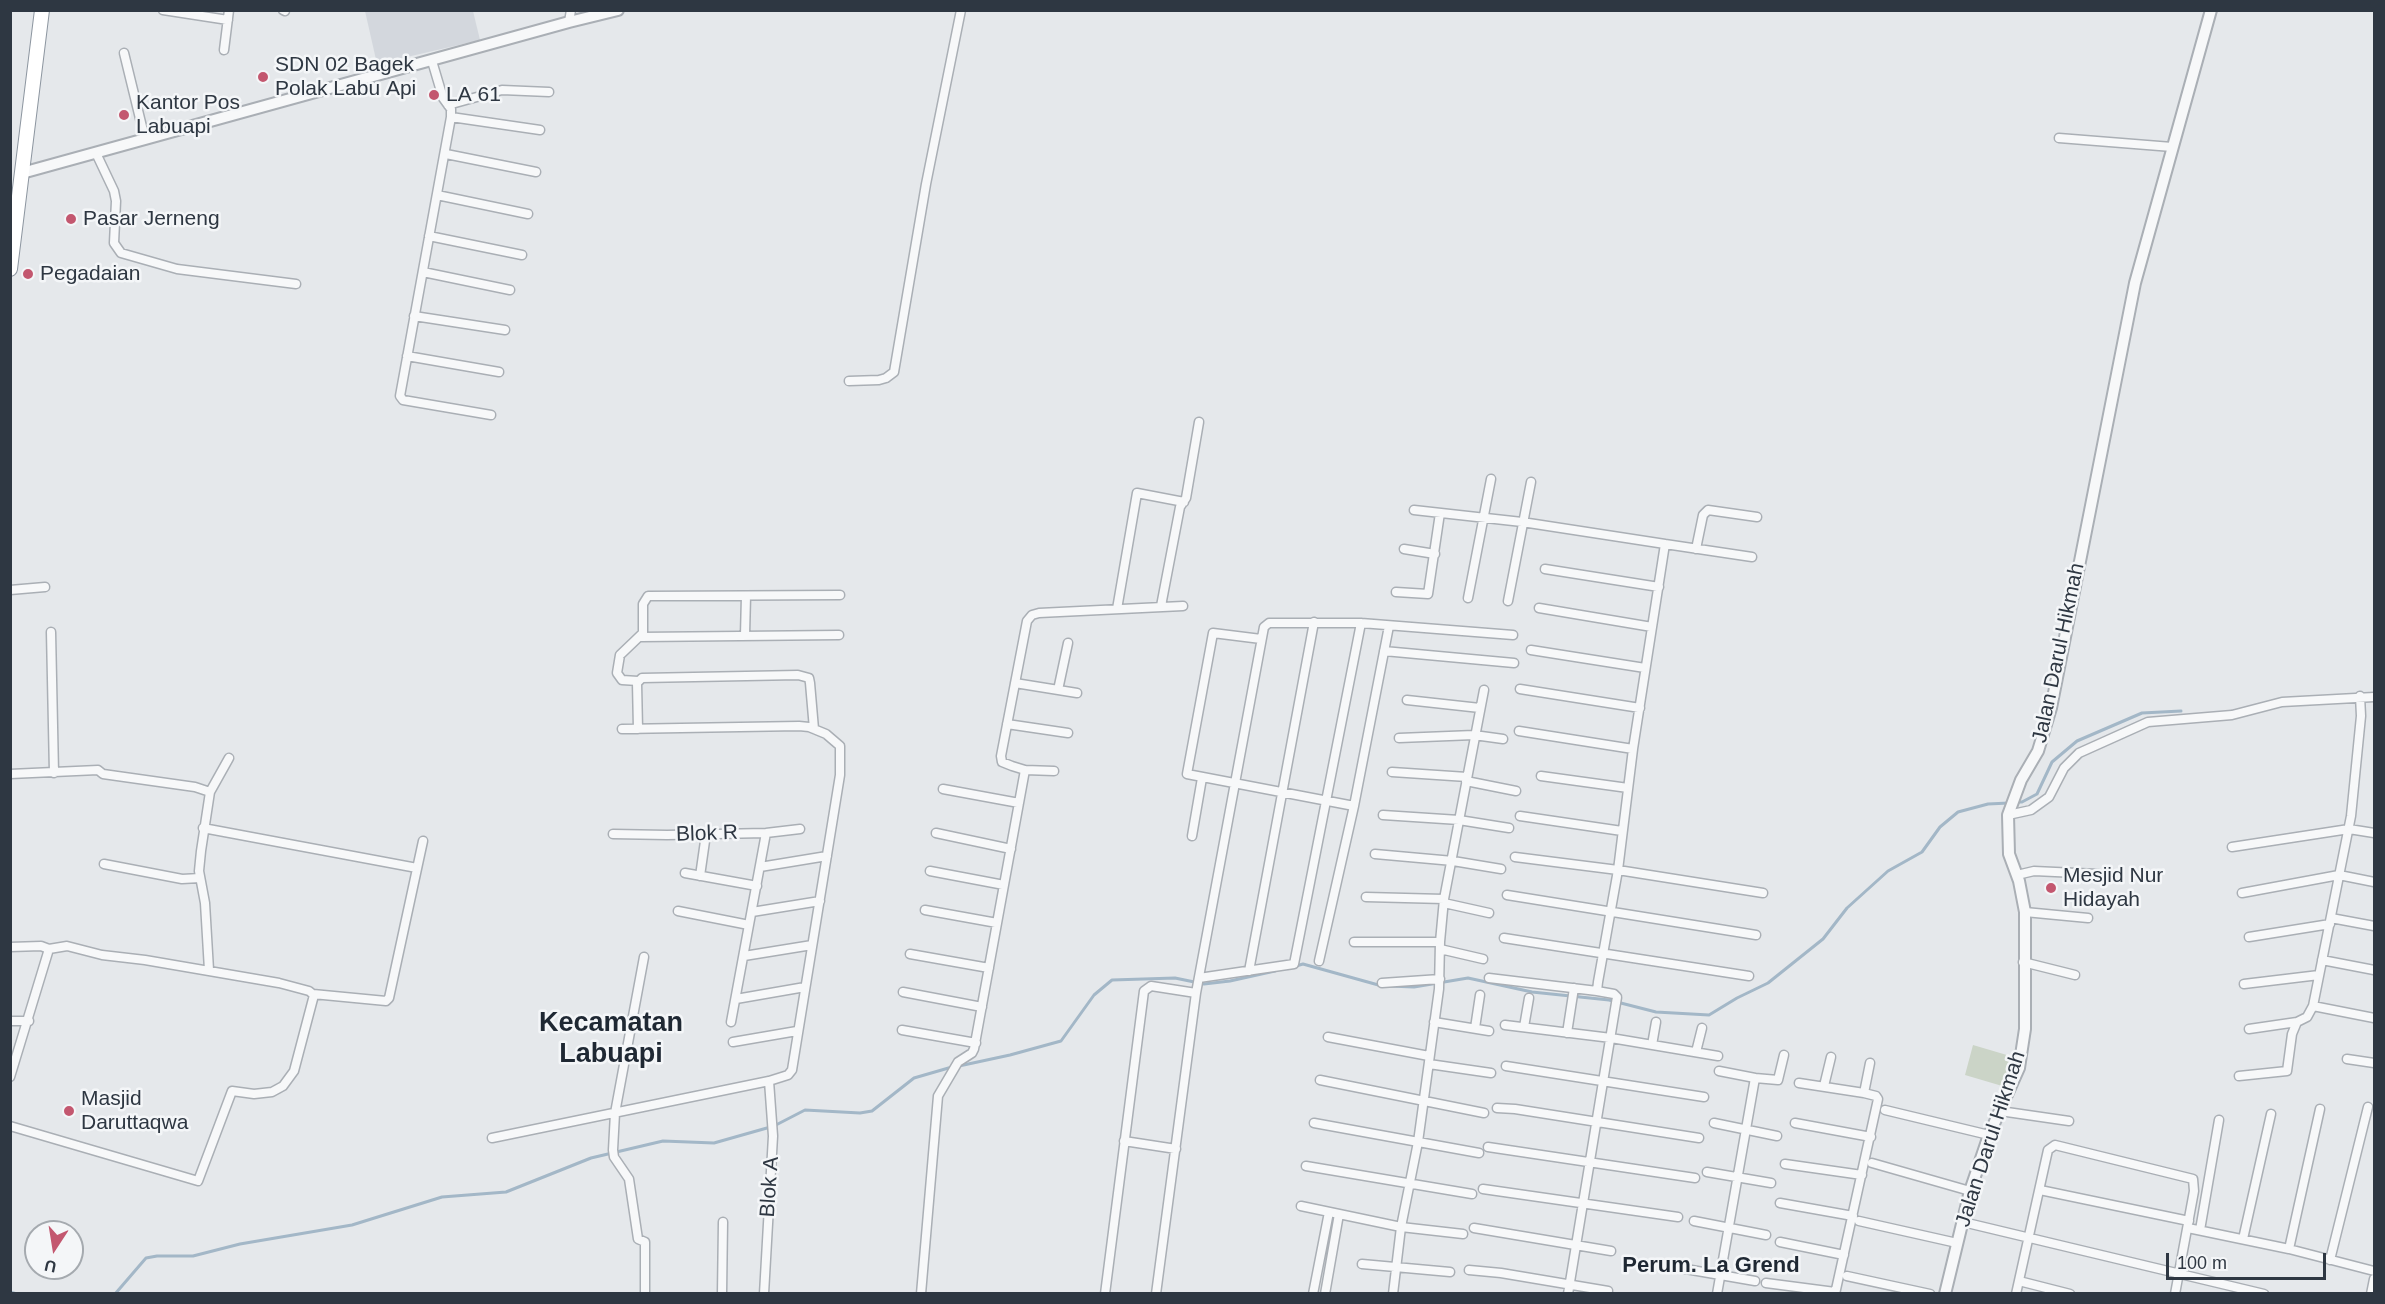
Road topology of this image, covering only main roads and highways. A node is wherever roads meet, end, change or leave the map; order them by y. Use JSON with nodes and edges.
{"nodes":[{"id":1,"x":42,"y":10,"type":"edge"},
{"id":2,"x":18,"y":177,"type":"edge"},
{"id":3,"x":10,"y":269,"type":"edge"}],
"edges":[{"from":1,"to":2,"type":"highway"},
{"from":2,"to":3,"type":"highway"}]}
